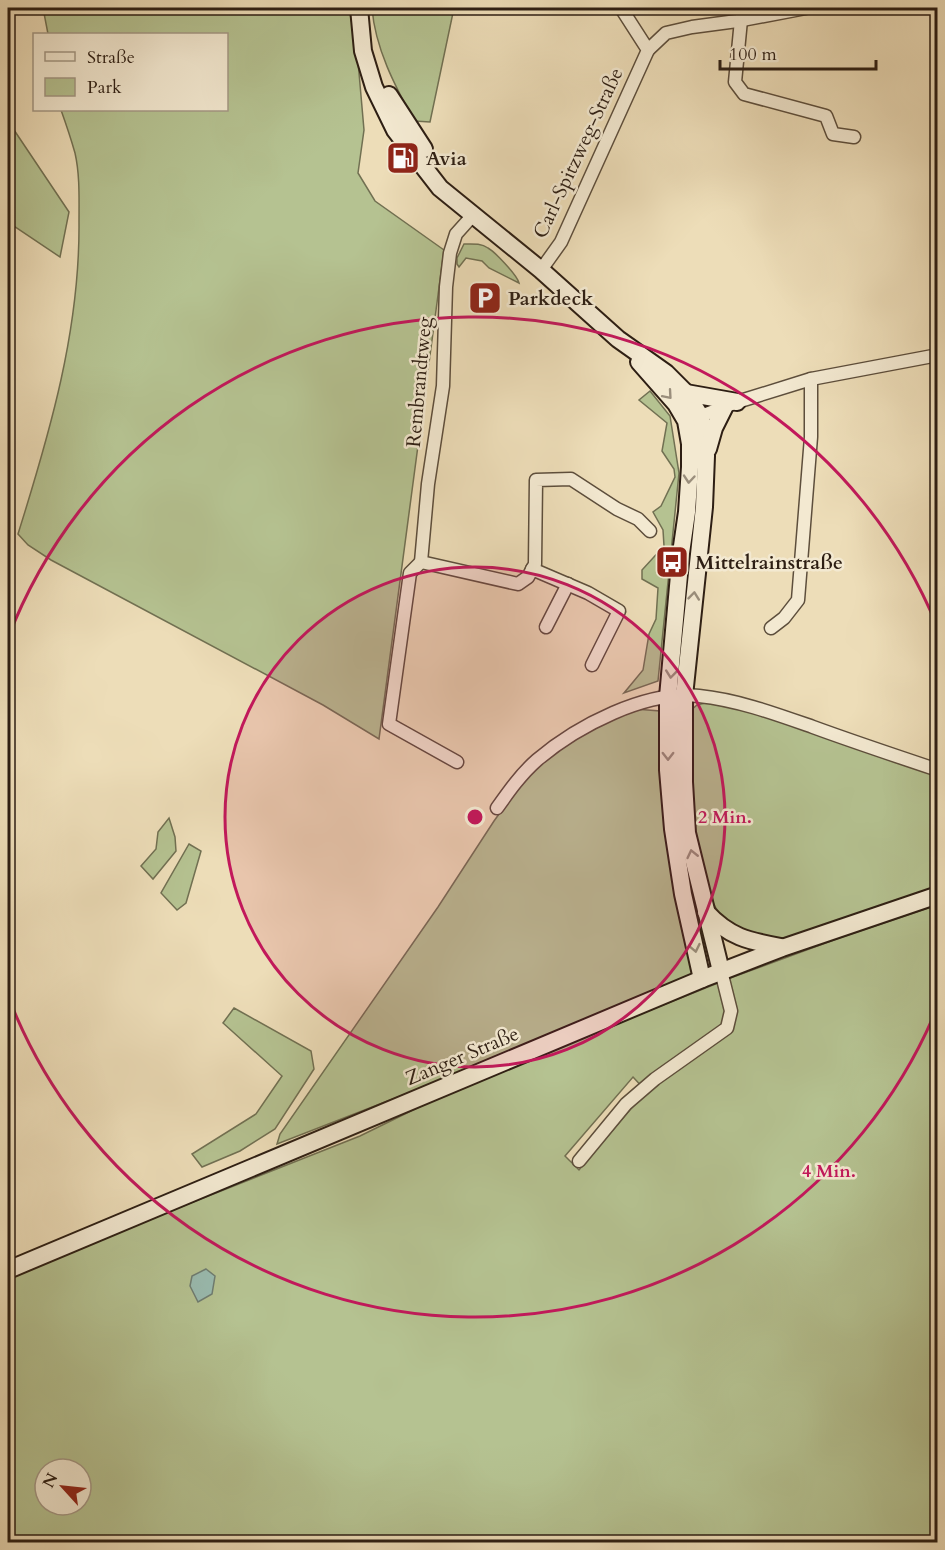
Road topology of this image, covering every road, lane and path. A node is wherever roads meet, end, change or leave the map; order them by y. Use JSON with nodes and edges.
{"nodes":[{"id":1,"x":621,"y":8,"type":"edge"},
{"id":2,"x":806,"y":8,"type":"edge"},
{"id":3,"x":360,"y":13,"type":"edge"},
{"id":4,"x":741,"y":20,"type":"junction"},
{"id":5,"x":648,"y":50,"type":"junction"},
{"id":6,"x":854,"y":137,"type":"dead end"},
{"id":7,"x":474,"y":214,"type":"junction"},
{"id":8,"x":541,"y":270,"type":"junction"},
{"id":9,"x":618,"y":339,"type":"junction"},
{"id":10,"x":938,"y":355,"type":"edge"},
{"id":11,"x":812,"y":379,"type":"junction"},
{"id":12,"x":686,"y":393,"type":"junction"},
{"id":13,"x":730,"y":405,"type":"junction"},
{"id":14,"x":694,"y":419,"type":"junction"},
{"id":15,"x":706,"y":456,"type":"junction"},
{"id":16,"x":650,"y":531,"type":"dead end"},
{"id":17,"x":421,"y":562,"type":"junction"},
{"id":18,"x":532,"y":569,"type":"junction"},
{"id":19,"x":568,"y":584,"type":"junction"},
{"id":20,"x":546,"y":627,"type":"dead end"},
{"id":21,"x":771,"y":627,"type":"dead end"},
{"id":22,"x":592,"y":664,"type":"dead end"},
{"id":23,"x":676,"y":697,"type":"junction"},
{"id":24,"x":457,"y":762,"type":"dead end"},
{"id":25,"x":938,"y":770,"type":"edge"},
{"id":26,"x":497,"y":808,"type":"dead end"},
{"id":27,"x":938,"y":895,"type":"edge"},
{"id":28,"x":705,"y":911,"type":"junction"},
{"id":29,"x":782,"y":948,"type":"junction"},
{"id":30,"x":721,"y":971,"type":"junction"},
{"id":31,"x":702,"y":979,"type":"junction"},
{"id":32,"x":579,"y":1161,"type":"dead end"},
{"id":33,"x":8,"y":1270,"type":"edge"}],
"edges":[{"from":1,"to":5,"type":"street"},
{"from":2,"to":4,"type":"street","name":"Carl-Spitzweg-Straße"},
{"from":3,"to":7,"type":"street"},
{"from":4,"to":5,"type":"street","name":"Carl-Spitzweg-Straße"},
{"from":4,"to":6,"type":"street"},
{"from":5,"to":8,"type":"street","name":"Carl-Spitzweg-Straße"},
{"from":7,"to":8,"type":"street"},
{"from":7,"to":17,"type":"street","name":"Rembrandtweg"},
{"from":8,"to":9,"type":"street"},
{"from":9,"to":12,"type":"street"},
{"from":9,"to":14,"type":"street","one_way":true},
{"from":10,"to":11,"type":"street"},
{"from":11,"to":13,"type":"street"},
{"from":11,"to":21,"type":"street"},
{"from":12,"to":13,"type":"street"},
{"from":12,"to":14,"type":"street"},
{"from":13,"to":14,"type":"street"},
{"from":13,"to":15,"type":"street"},
{"from":14,"to":15,"type":"street"},
{"from":14,"to":23,"type":"street","one_way":true},
{"from":23,"to":15,"type":"street","one_way":true},
{"from":16,"to":18,"type":"street"},
{"from":17,"to":18,"type":"street"},
{"from":17,"to":24,"type":"street","name":"Rembrandtweg"},
{"from":18,"to":19,"type":"street"},
{"from":19,"to":20,"type":"street"},
{"from":19,"to":22,"type":"street"},
{"from":23,"to":25,"type":"street"},
{"from":23,"to":26,"type":"street"},
{"from":28,"to":23,"type":"street","one_way":true},
{"from":23,"to":31,"type":"street","one_way":true},
{"from":27,"to":29,"type":"street","name":"Zanger Straße"},
{"from":28,"to":29,"type":"street"},
{"from":28,"to":30,"type":"street"},
{"from":29,"to":30,"type":"street","name":"Zanger Straße"},
{"from":30,"to":31,"type":"street","name":"Zanger Straße"},
{"from":30,"to":32,"type":"street"},
{"from":31,"to":33,"type":"street","name":"Zanger Straße"}]}
